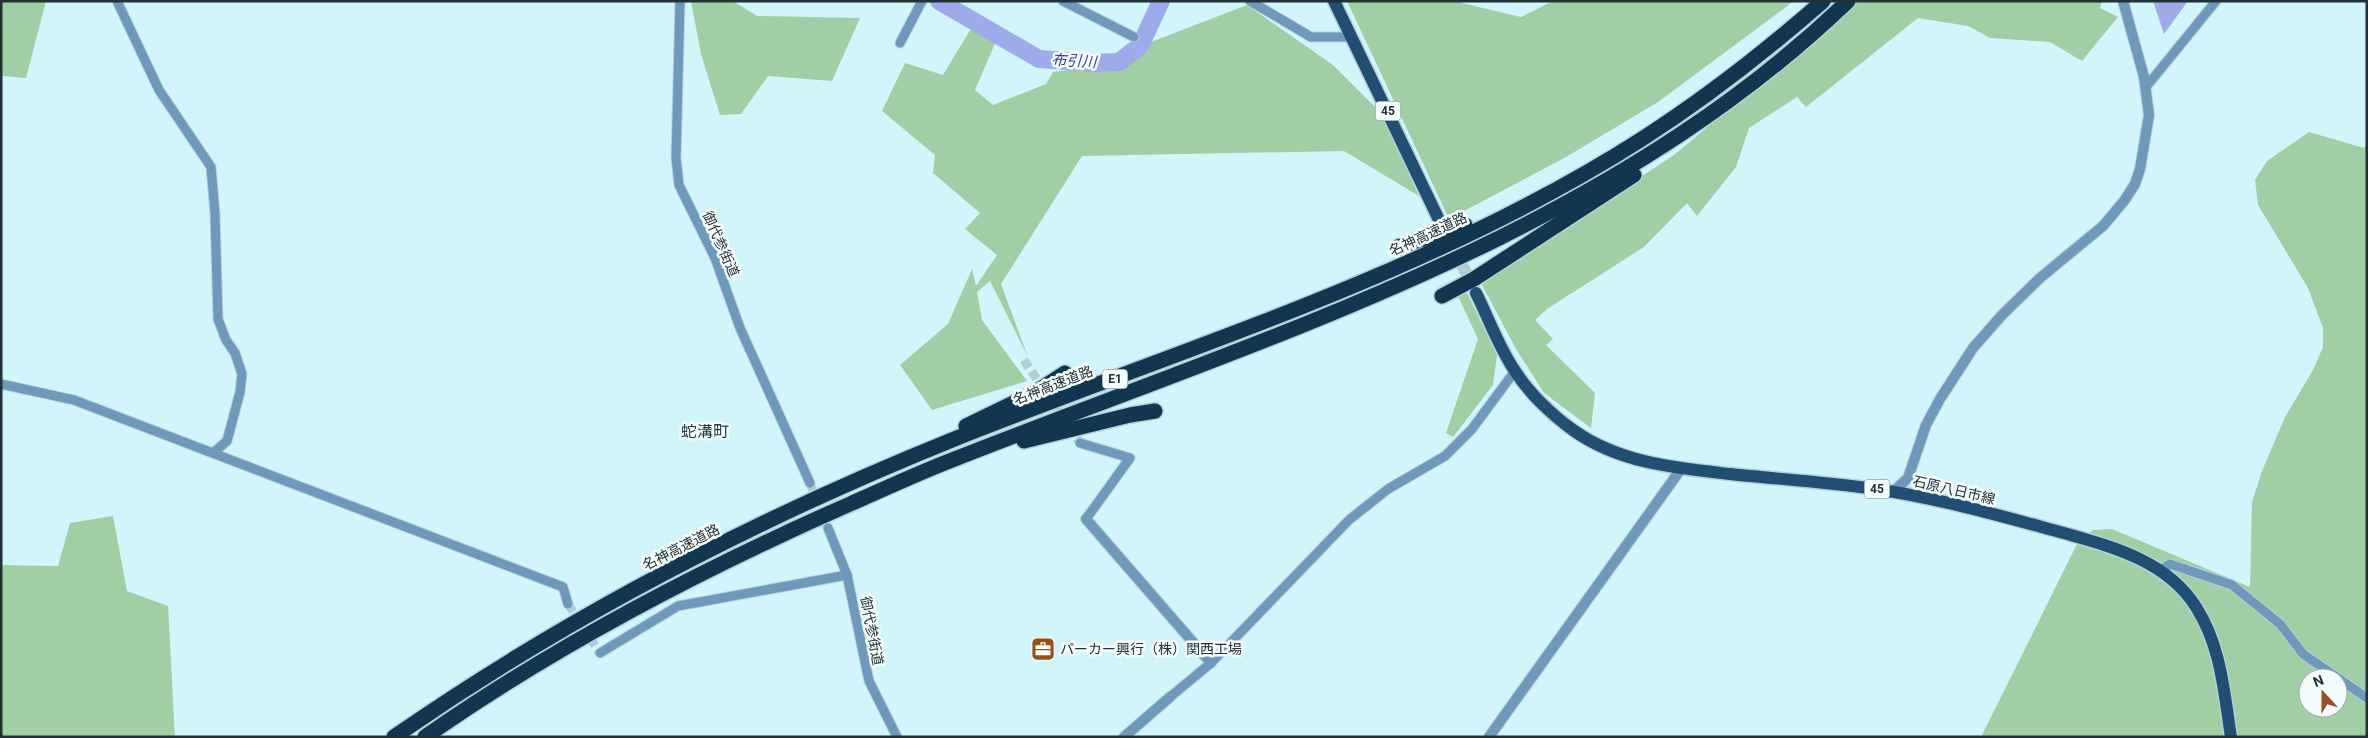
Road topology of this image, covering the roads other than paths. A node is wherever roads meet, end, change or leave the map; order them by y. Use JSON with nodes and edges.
{"nodes":[{"id":1,"x":117,"y":1,"type":"edge"},
{"id":2,"x":680,"y":1,"type":"edge"},
{"id":3,"x":922,"y":1,"type":"edge"},
{"id":4,"x":1063,"y":1,"type":"edge"},
{"id":5,"x":1250,"y":1,"type":"edge"},
{"id":6,"x":1334,"y":1,"type":"edge"},
{"id":7,"x":1823,"y":1,"type":"edge"},
{"id":8,"x":1848,"y":1,"type":"edge"},
{"id":9,"x":2123,"y":1,"type":"edge"},
{"id":10,"x":2216,"y":1,"type":"edge"},
{"id":11,"x":1134,"y":37,"type":"dead end"},
{"id":12,"x":1352,"y":37,"type":"junction"},
{"id":13,"x":900,"y":43,"type":"dead end"},
{"id":14,"x":1785,"y":57,"type":"junction"},
{"id":15,"x":2146,"y":87,"type":"junction"},
{"id":16,"x":1501,"y":218,"type":"junction"},
{"id":17,"x":1440,"y":222,"type":"dead end"},
{"id":18,"x":1398,"y":247,"type":"dead end"},
{"id":19,"x":1476,"y":293,"type":"tunnel mouth"},
{"id":20,"x":1442,"y":296,"type":"dead end"},
{"id":21,"x":1515,"y":371,"type":"junction"},
{"id":22,"x":1065,"y":372,"type":"dead end"},
{"id":23,"x":1,"y":384,"type":"edge"},
{"id":24,"x":1155,"y":411,"type":"dead end"},
{"id":25,"x":1080,"y":443,"type":"tunnel mouth"},
{"id":26,"x":213,"y":452,"type":"junction"},
{"id":27,"x":943,"y":464,"type":"junction"},
{"id":28,"x":1681,"y":469,"type":"junction"},
{"id":29,"x":810,"y":483,"type":"tunnel mouth"},
{"id":30,"x":835,"y":490,"type":"junction"},
{"id":31,"x":1893,"y":492,"type":"junction"},
{"id":32,"x":1086,"y":519,"type":"joint"},
{"id":33,"x":828,"y":528,"type":"tunnel mouth"},
{"id":34,"x":2160,"y":571,"type":"junction"},
{"id":35,"x":847,"y":575,"type":"junction"},
{"id":36,"x":568,"y":604,"type":"tunnel mouth"},
{"id":37,"x":600,"y":653,"type":"dead end"},
{"id":38,"x":1211,"y":662,"type":"junction"},
{"id":39,"x":1170,"y":697,"type":"joint"},
{"id":40,"x":2367,"y":698,"type":"edge"},
{"id":41,"x":394,"y":737,"type":"edge"},
{"id":42,"x":425,"y":737,"type":"edge"},
{"id":43,"x":897,"y":737,"type":"edge"},
{"id":44,"x":1124,"y":737,"type":"edge"},
{"id":45,"x":1489,"y":737,"type":"edge"},
{"id":46,"x":2231,"y":737,"type":"edge"}],
"edges":[{"from":1,"to":26,"type":"street"},
{"from":2,"to":29,"type":"street","name":"御代参街道"},
{"from":3,"to":13,"type":"street"},
{"from":4,"to":11,"type":"street"},
{"from":5,"to":12,"type":"street"},
{"from":6,"to":12,"type":"main road","number":"45"},
{"from":7,"to":16,"type":"highway","name":"名神高速道路","number":"E1"},
{"from":8,"to":14,"type":"highway","number":"E1"},
{"from":9,"to":15,"type":"street"},
{"from":10,"to":15,"type":"street"},
{"from":12,"to":17,"type":"main road","number":"45"},
{"from":14,"to":20,"type":"highway"},
{"from":14,"to":27,"type":"highway","number":"E1"},
{"from":15,"to":31,"type":"street"},
{"from":16,"to":18,"type":"highway"},
{"from":16,"to":30,"type":"highway","name":"名神高速道路","number":"E1"},
{"from":19,"to":21,"type":"main road","name":"石原八日市線","number":"45"},
{"from":21,"to":28,"type":"main road","name":"石原八日市線","number":"45"},
{"from":21,"to":38,"type":"street"},
{"from":22,"to":30,"type":"highway"},
{"from":23,"to":26,"type":"street"},
{"from":24,"to":27,"type":"highway"},
{"from":25,"to":32,"type":"street"},
{"from":26,"to":36,"type":"street"},
{"from":27,"to":42,"type":"highway","number":"E1"},
{"from":28,"to":31,"type":"main road","name":"石原八日市線","number":"45"},
{"from":28,"to":45,"type":"street"},
{"from":30,"to":41,"type":"highway","name":"名神高速道路","number":"E1"},
{"from":31,"to":34,"type":"main road","name":"石原八日市線","number":"45"},
{"from":32,"to":38,"type":"street"},
{"from":33,"to":35,"type":"street","name":"御代参街道"},
{"from":34,"to":40,"type":"street"},
{"from":34,"to":46,"type":"main road","name":"石原八日市線","number":"45"},
{"from":35,"to":37,"type":"street"},
{"from":35,"to":43,"type":"street","name":"御代参街道"},
{"from":38,"to":39,"type":"street"},
{"from":39,"to":44,"type":"street"}]}
